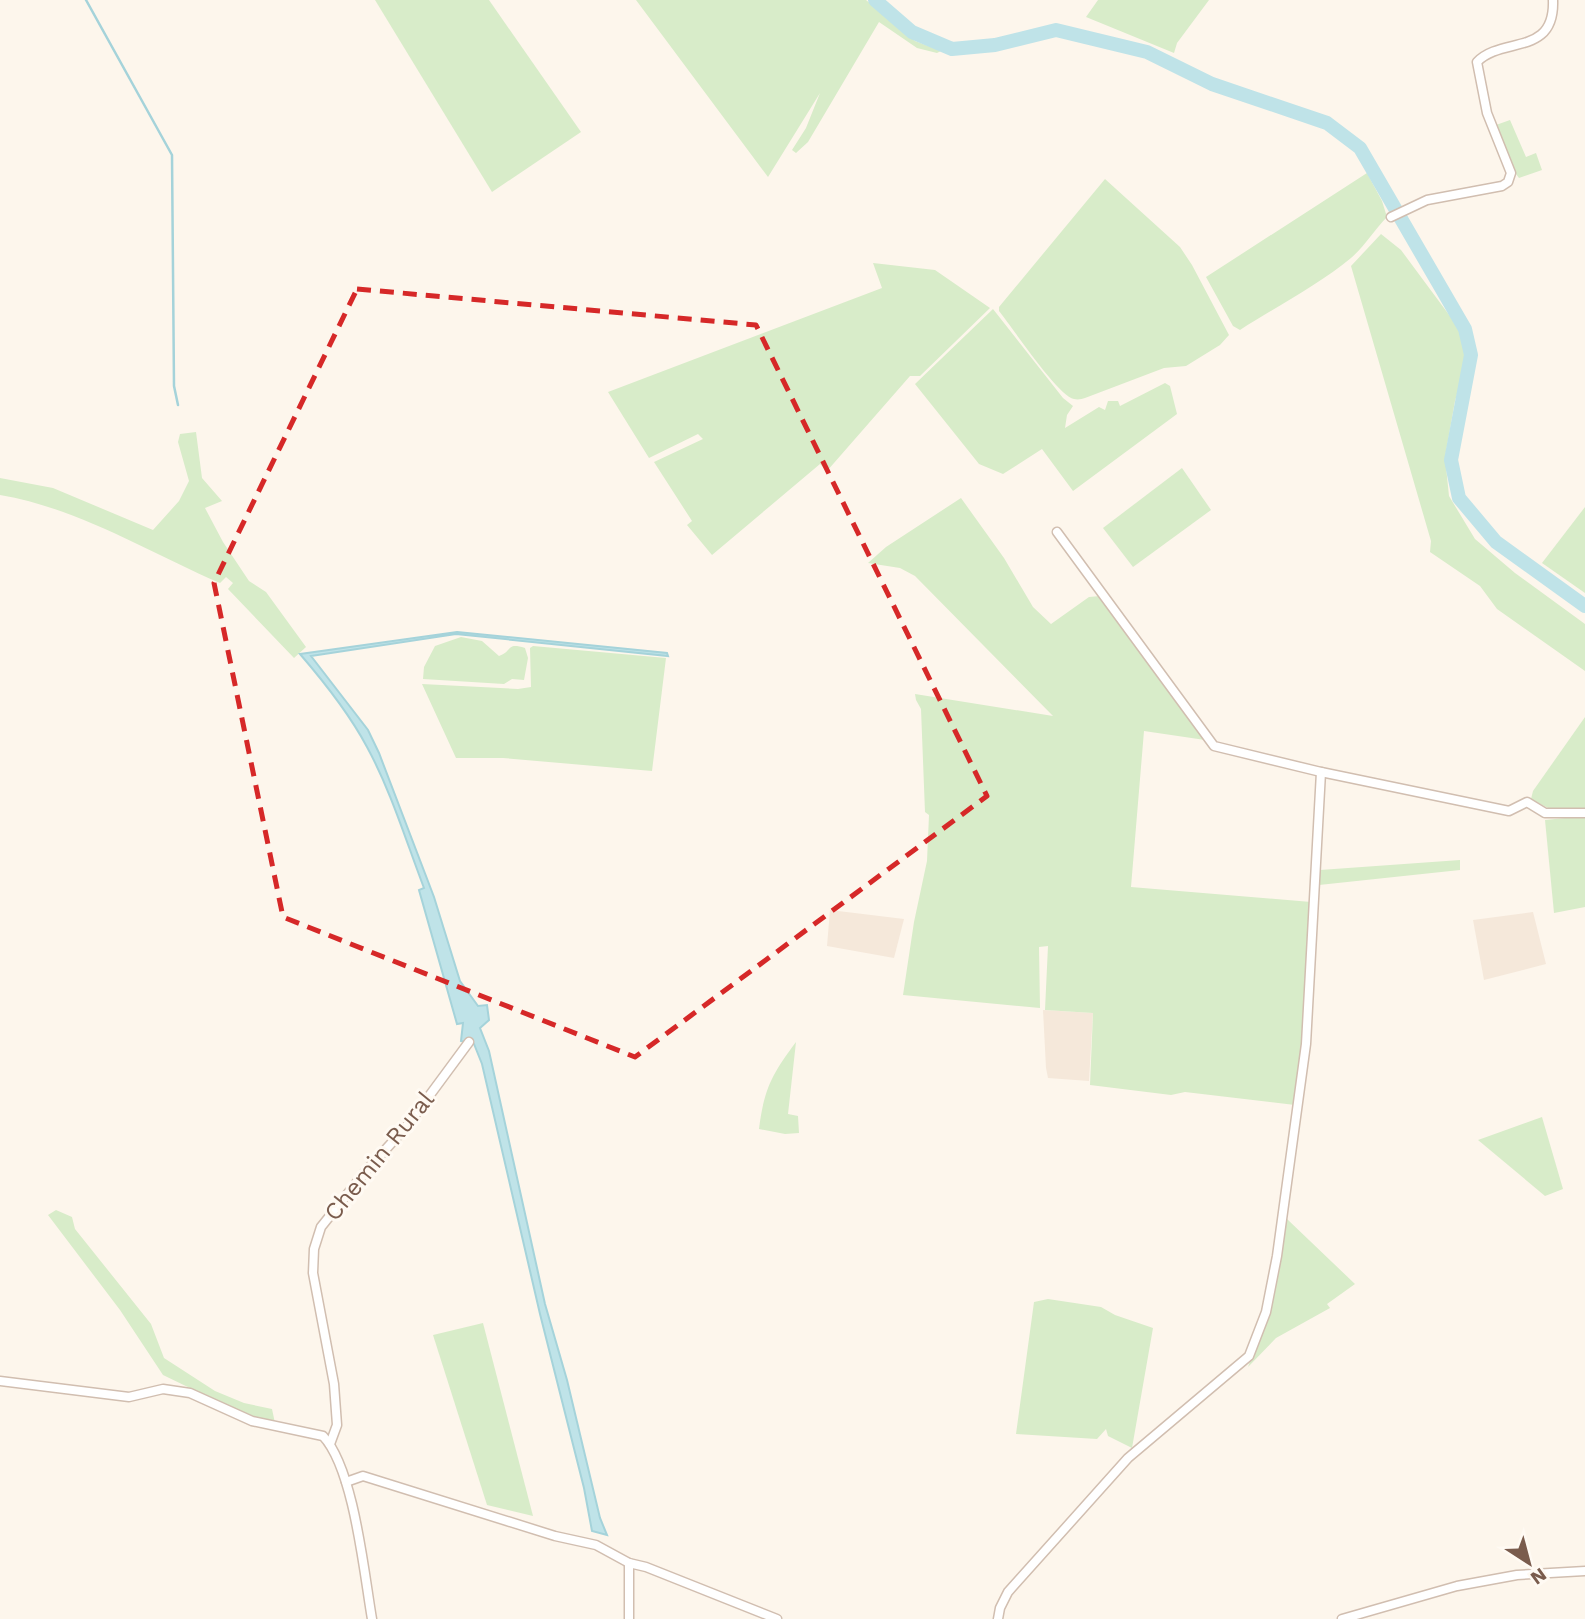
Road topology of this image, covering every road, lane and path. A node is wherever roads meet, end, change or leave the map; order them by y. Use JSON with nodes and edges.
{"nodes":[{"id":1,"x":1553,"y":0,"type":"edge"},
{"id":2,"x":1391,"y":217,"type":"dead end"},
{"id":3,"x":1056,"y":532,"type":"dead end"},
{"id":4,"x":1321,"y":772,"type":"junction"},
{"id":5,"x":1585,"y":813,"type":"edge"},
{"id":6,"x":468,"y":1042,"type":"dead end"},
{"id":7,"x":0,"y":1381,"type":"edge"},
{"id":8,"x":330,"y":1444,"type":"junction"},
{"id":9,"x":346,"y":1482,"type":"junction"},
{"id":10,"x":629,"y":1563,"type":"junction"},
{"id":11,"x":1585,"y":1572,"type":"edge"},
{"id":12,"x":372,"y":1619,"type":"edge"},
{"id":13,"x":629,"y":1619,"type":"edge"},
{"id":14,"x":777,"y":1619,"type":"edge"},
{"id":15,"x":998,"y":1619,"type":"edge"},
{"id":16,"x":1342,"y":1619,"type":"edge"}],
"edges":[{"from":1,"to":2,"type":"street"},
{"from":3,"to":4,"type":"street"},
{"from":4,"to":5,"type":"street"},
{"from":4,"to":15,"type":"street"},
{"from":6,"to":8,"type":"street","name":"Chemin Rural"},
{"from":7,"to":8,"type":"street"},
{"from":8,"to":9,"type":"street"},
{"from":9,"to":10,"type":"street"},
{"from":9,"to":12,"type":"street"},
{"from":10,"to":13,"type":"street"},
{"from":10,"to":14,"type":"street"},
{"from":11,"to":16,"type":"street"}]}
